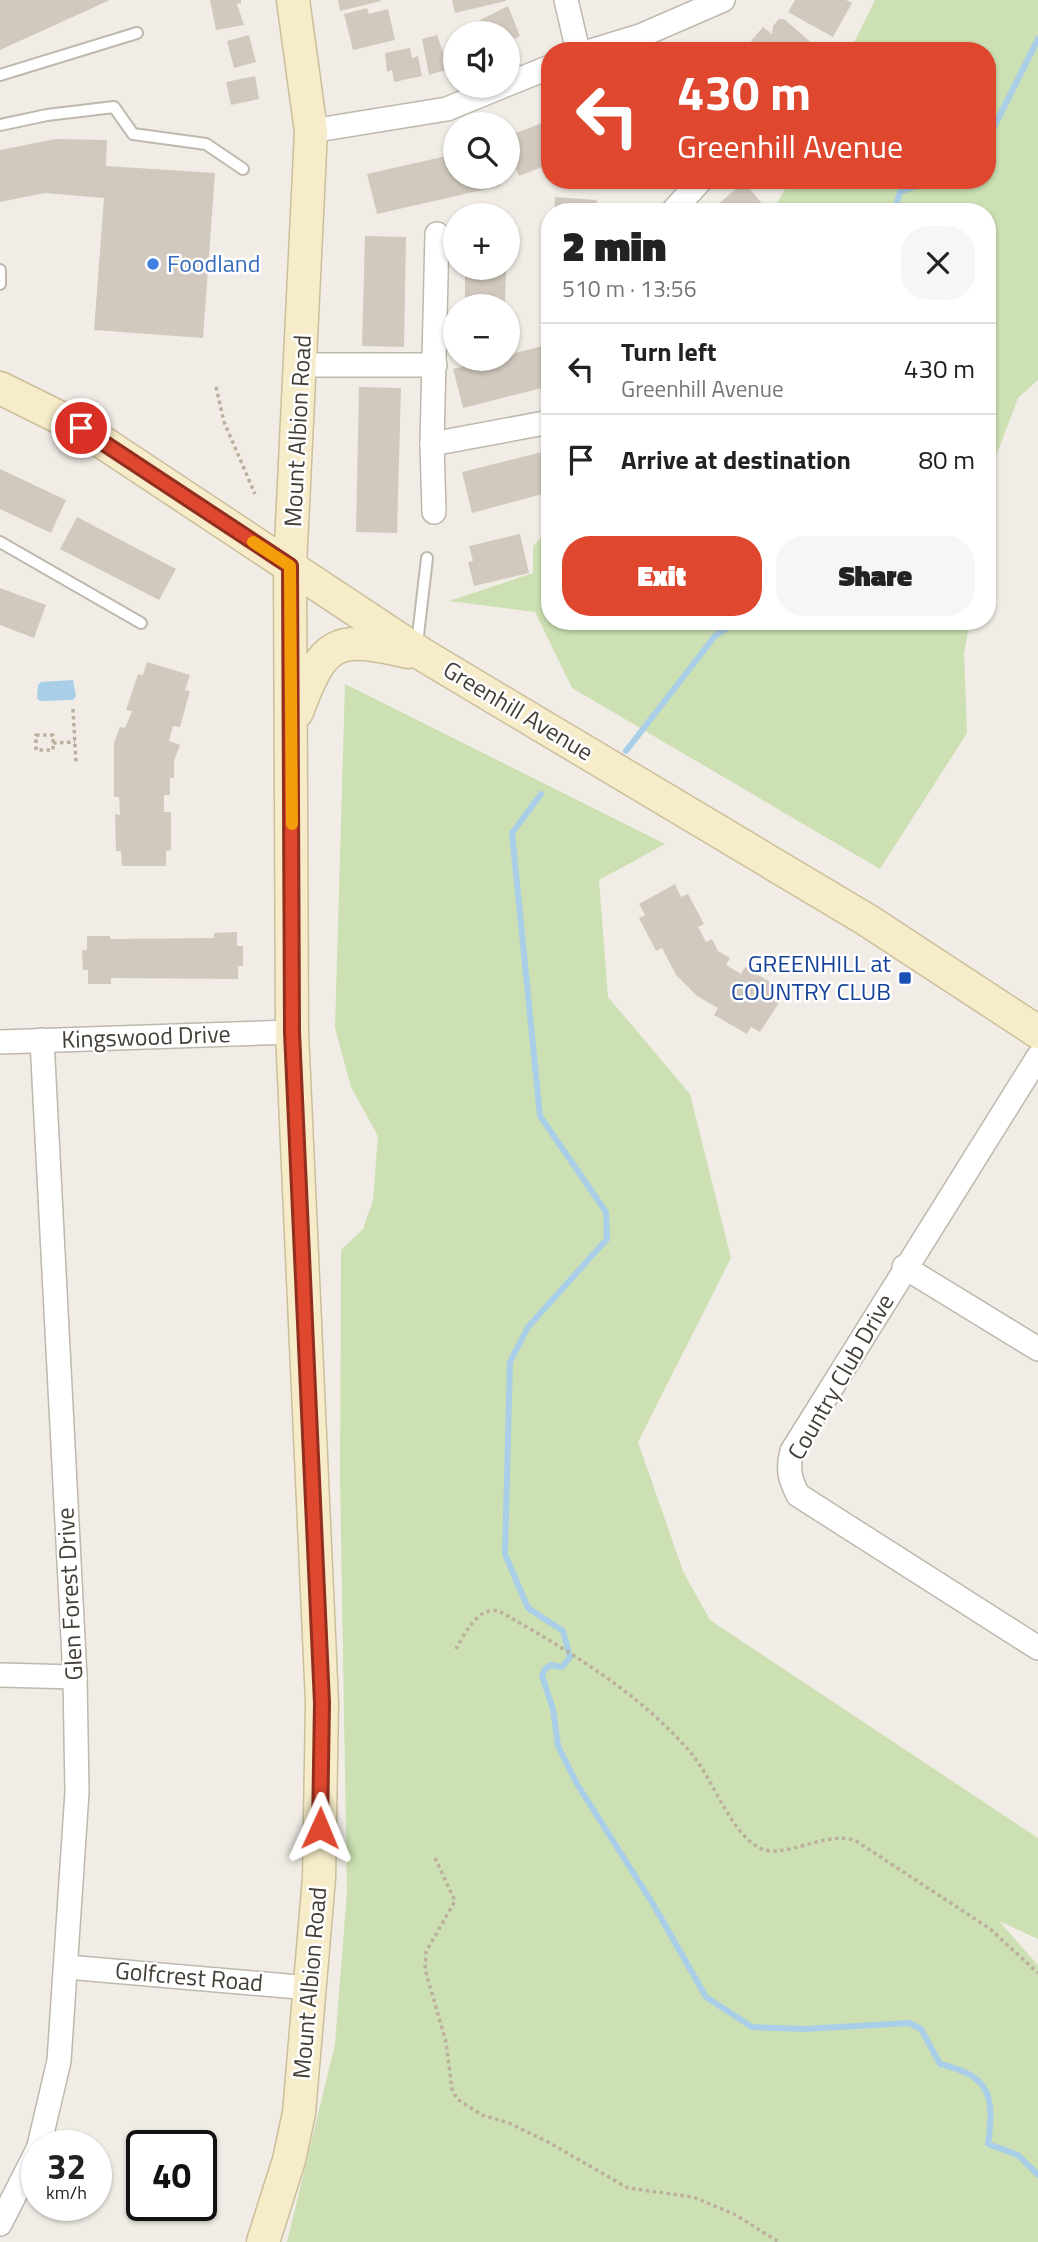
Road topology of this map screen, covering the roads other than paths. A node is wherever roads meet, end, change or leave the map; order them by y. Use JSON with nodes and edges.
{"nodes":[{"id":1,"x":293,"y":0,"type":"edge"},
{"id":2,"x":566,"y":0,"type":"edge"},
{"id":3,"x":723,"y":0,"type":"edge"},
{"id":4,"x":137,"y":33,"type":"dead end"},
{"id":5,"x":576,"y":42,"type":"edge"},
{"id":6,"x":645,"y":42,"type":"edge"},
{"id":7,"x":541,"y":70,"type":"edge"},
{"id":8,"x":0,"y":75,"type":"edge"},
{"id":9,"x":520,"y":79,"type":"edge"},
{"id":10,"x":474,"y":98,"type":"edge"},
{"id":11,"x":0,"y":125,"type":"edge"},
{"id":12,"x":312,"y":131,"type":"junction"},
{"id":13,"x":243,"y":169,"type":"dead end"},
{"id":14,"x":693,"y":189,"type":"edge"},
{"id":15,"x":681,"y":203,"type":"edge"},
{"id":16,"x":438,"y":234,"type":"dead end"},
{"id":17,"x":0,"y":270,"type":"edge"},
{"id":18,"x":0,"y":284,"type":"edge"},
{"id":19,"x":302,"y":365,"type":"junction"},
{"id":20,"x":435,"y":365,"type":"junction"},
{"id":21,"x":0,"y":388,"type":"edge"},
{"id":22,"x":541,"y":424,"type":"edge"},
{"id":23,"x":432,"y":444,"type":"junction"},
{"id":24,"x":434,"y":512,"type":"dead end"},
{"id":25,"x":0,"y":542,"type":"edge"},
{"id":26,"x":427,"y":558,"type":"dead end"},
{"id":27,"x":290,"y":566,"type":"junction"},
{"id":28,"x":141,"y":623,"type":"dead end"},
{"id":29,"x":421,"y":653,"type":"junction"},
{"id":30,"x":292,"y":726,"type":"junction"},
{"id":31,"x":1038,"y":1031,"type":"edge"},
{"id":32,"x":292,"y":1032,"type":"junction"},
{"id":33,"x":42,"y":1041,"type":"junction"},
{"id":34,"x":0,"y":1042,"type":"edge"},
{"id":35,"x":1038,"y":1056,"type":"edge"},
{"id":36,"x":904,"y":1267,"type":"junction"},
{"id":37,"x":1038,"y":1349,"type":"edge"},
{"id":38,"x":1038,"y":1648,"type":"edge"},
{"id":39,"x":0,"y":1675,"type":"edge"},
{"id":40,"x":75,"y":1677,"type":"junction"},
{"id":41,"x":67,"y":1967,"type":"junction"},
{"id":42,"x":310,"y":1988,"type":"junction"},
{"id":43,"x":43,"y":2130,"type":"edge"},
{"id":44,"x":21,"y":2183,"type":"edge"},
{"id":45,"x":0,"y":2224,"type":"edge"},
{"id":46,"x":263,"y":2242,"type":"edge"}],
"edges":[{"from":1,"to":12,"type":"street","name":"Mount Albion Road"},
{"from":2,"to":5,"type":"street"},
{"from":3,"to":6,"type":"street"},
{"from":4,"to":8,"type":"lane"},
{"from":7,"to":9,"type":"street"},
{"from":10,"to":12,"type":"street"},
{"from":11,"to":13,"type":"lane"},
{"from":12,"to":19,"type":"street","name":"Mount Albion Road"},
{"from":14,"to":15,"type":"street"},
{"from":16,"to":20,"type":"street"},
{"from":17,"to":18,"type":"lane"},
{"from":19,"to":20,"type":"street"},
{"from":19,"to":27,"type":"street","name":"Mount Albion Road"},
{"from":20,"to":23,"type":"street"},
{"from":21,"to":27,"type":"street","name":"Greenhill Avenue"},
{"from":22,"to":23,"type":"street"},
{"from":23,"to":24,"type":"street"},
{"from":25,"to":28,"type":"lane"},
{"from":26,"to":29,"type":"lane"},
{"from":27,"to":29,"type":"street","name":"Greenhill Avenue"},
{"from":27,"to":30,"type":"street","name":"Mount Albion Road"},
{"from":29,"to":30,"type":"street"},
{"from":29,"to":31,"type":"street","name":"Greenhill Avenue"},
{"from":30,"to":32,"type":"street","name":"Mount Albion Road"},
{"from":32,"to":33,"type":"street","name":"Kingswood Drive"},
{"from":32,"to":42,"type":"street","name":"Mount Albion Road"},
{"from":33,"to":34,"type":"street","name":"Kingswood Drive"},
{"from":33,"to":40,"type":"street","name":"Glen Forest Drive"},
{"from":35,"to":36,"type":"street","name":"Country Club Drive"},
{"from":36,"to":37,"type":"street"},
{"from":36,"to":38,"type":"street","name":"Country Club Drive"},
{"from":39,"to":40,"type":"street"},
{"from":40,"to":41,"type":"street","name":"Glen Forest Drive"},
{"from":41,"to":42,"type":"street","name":"Golfcrest Road"},
{"from":41,"to":43,"type":"street","name":"Glen Forest Drive"},
{"from":42,"to":46,"type":"street","name":"Mount Albion Road"},
{"from":44,"to":45,"type":"street"}]}
